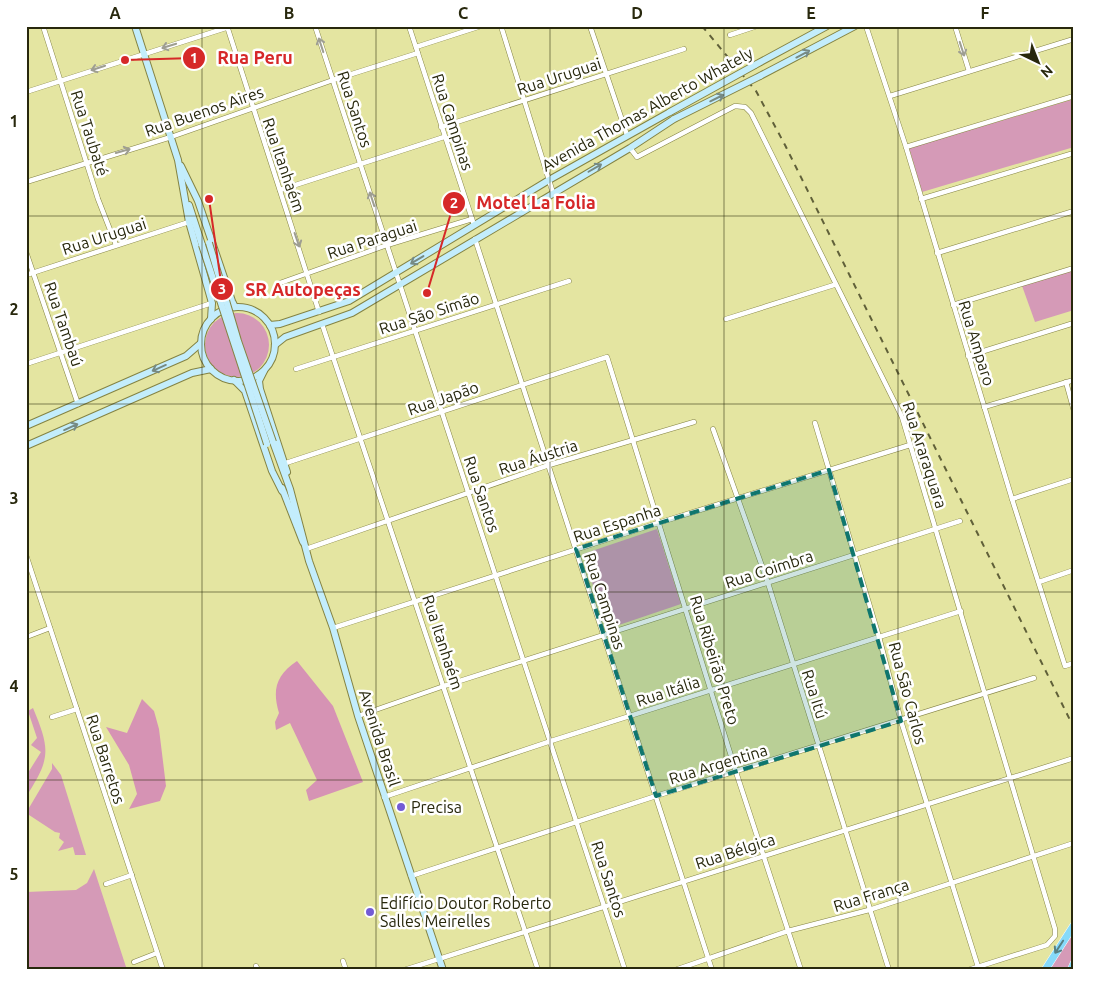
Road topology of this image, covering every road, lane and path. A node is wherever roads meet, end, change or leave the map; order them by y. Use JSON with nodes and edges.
{"nodes":[{"id":1,"x":43,"y":26,"type":"edge"},
{"id":2,"x":135,"y":26,"type":"edge"},
{"id":3,"x":315,"y":26,"type":"edge"},
{"id":4,"x":409,"y":26,"type":"edge"},
{"id":5,"x":481,"y":26,"type":"edge"},
{"id":6,"x":501,"y":26,"type":"edge"},
{"id":7,"x":590,"y":26,"type":"edge"},
{"id":8,"x":757,"y":26,"type":"edge"},
{"id":9,"x":827,"y":26,"type":"edge"},
{"id":10,"x":855,"y":26,"type":"edge"},
{"id":11,"x":866,"y":26,"type":"edge"},
{"id":12,"x":954,"y":26,"type":"edge"},
{"id":13,"x":229,"y":27,"type":"edge"},
{"id":14,"x":730,"y":35,"type":"dead end"},
{"id":15,"x":1074,"y":39,"type":"edge"},
{"id":16,"x":416,"y":47,"type":"junction"},
{"id":17,"x":684,"y":49,"type":"dead end"},
{"id":18,"x":144,"y":53,"type":"junction"},
{"id":19,"x":418,"y":53,"type":"junction"},
{"id":20,"x":969,"y":71,"type":"junction"},
{"id":21,"x":606,"y":73,"type":"junction"},
{"id":22,"x":333,"y":80,"type":"junction"},
{"id":23,"x":60,"y":81,"type":"junction"},
{"id":24,"x":26,"y":92,"type":"edge"},
{"id":25,"x":890,"y":96,"type":"junction"},
{"id":26,"x":1074,"y":96,"type":"edge"},
{"id":27,"x":524,"y":100,"type":"junction"},
{"id":28,"x":252,"y":108,"type":"junction"},
{"id":29,"x":441,"y":126,"type":"junction"},
{"id":30,"x":627,"y":135,"type":"junction"},
{"id":31,"x":171,"y":137,"type":"junction"},
{"id":32,"x":444,"y":137,"type":"junction"},
{"id":33,"x":906,"y":147,"type":"junction"},
{"id":34,"x":630,"y":148,"type":"junction"},
{"id":35,"x":1074,"y":153,"type":"edge"},
{"id":36,"x":86,"y":162,"type":"junction"},
{"id":37,"x":359,"y":163,"type":"junction"},
{"id":38,"x":549,"y":180,"type":"junction"},
{"id":39,"x":185,"y":181,"type":"junction"},
{"id":40,"x":26,"y":182,"type":"edge"},
{"id":41,"x":280,"y":190,"type":"junction"},
{"id":42,"x":553,"y":193,"type":"junction"},
{"id":43,"x":920,"y":199,"type":"junction"},
{"id":44,"x":1074,"y":210,"type":"edge"},
{"id":45,"x":189,"y":222,"type":"junction"},
{"id":46,"x":473,"y":222,"type":"junction"},
{"id":47,"x":475,"y":239,"type":"junction"},
{"id":48,"x":116,"y":246,"type":"junction"},
{"id":49,"x":387,"y":246,"type":"junction"},
{"id":50,"x":26,"y":252,"type":"edge"},
{"id":51,"x":937,"y":253,"type":"junction"},
{"id":52,"x":1074,"y":268,"type":"edge"},
{"id":53,"x":34,"y":272,"type":"junction"},
{"id":54,"x":396,"y":272,"type":"junction"},
{"id":55,"x":308,"y":274,"type":"junction"},
{"id":56,"x":26,"y":275,"type":"edge"},
{"id":57,"x":569,"y":281,"type":"dead end"},
{"id":58,"x":280,"y":283,"type":"dead end"},
{"id":59,"x":400,"y":283,"type":"junction"},
{"id":60,"x":834,"y":285,"type":"junction"},
{"id":61,"x":212,"y":303,"type":"junction"},
{"id":62,"x":497,"y":305,"type":"junction"},
{"id":63,"x":953,"y":305,"type":"junction"},
{"id":64,"x":236,"y":307,"type":"junction"},
{"id":65,"x":319,"y":312,"type":"junction"},
{"id":66,"x":210,"y":319,"type":"junction"},
{"id":67,"x":726,"y":320,"type":"dead end"},
{"id":68,"x":322,"y":324,"type":"junction"},
{"id":69,"x":1074,"y":324,"type":"edge"},
{"id":70,"x":270,"y":325,"type":"junction"},
{"id":71,"x":414,"y":330,"type":"junction"},
{"id":72,"x":201,"y":343,"type":"junction"},
{"id":73,"x":275,"y":345,"type":"junction"},
{"id":74,"x":60,"y":353,"type":"junction"},
{"id":75,"x":968,"y":356,"type":"junction"},
{"id":76,"x":334,"y":357,"type":"junction"},
{"id":77,"x":607,"y":357,"type":"joint"},
{"id":78,"x":26,"y":364,"type":"edge"},
{"id":79,"x":268,"y":365,"type":"junction"},
{"id":80,"x":211,"y":369,"type":"junction"},
{"id":81,"x":296,"y":369,"type":"dead end"},
{"id":82,"x":234,"y":380,"type":"junction"},
{"id":83,"x":1074,"y":380,"type":"edge"},
{"id":84,"x":1066,"y":382,"type":"junction"},
{"id":85,"x":523,"y":385,"type":"junction"},
{"id":86,"x":78,"y":404,"type":"junction"},
{"id":87,"x":984,"y":407,"type":"junction"},
{"id":88,"x":1074,"y":411,"type":"edge"},
{"id":89,"x":440,"y":412,"type":"junction"},
{"id":90,"x":694,"y":422,"type":"dead end"},
{"id":91,"x":815,"y":423,"type":"dead end"},
{"id":92,"x":26,"y":426,"type":"edge"},
{"id":93,"x":713,"y":428,"type":"dead end"},
{"id":94,"x":360,"y":440,"type":"junction"},
{"id":95,"x":632,"y":440,"type":"junction"},
{"id":96,"x":270,"y":443,"type":"junction"},
{"id":97,"x":910,"y":445,"type":"junction"},
{"id":98,"x":26,"y":446,"type":"edge"},
{"id":99,"x":286,"y":463,"type":"junction"},
{"id":100,"x":549,"y":465,"type":"junction"},
{"id":101,"x":829,"y":470,"type":"junction"},
{"id":102,"x":1074,"y":479,"type":"edge"},
{"id":103,"x":290,"y":489,"type":"junction"},
{"id":104,"x":282,"y":491,"type":"junction"},
{"id":105,"x":468,"y":493,"type":"junction"},
{"id":106,"x":737,"y":498,"type":"junction"},
{"id":107,"x":1012,"y":499,"type":"junction"},
{"id":108,"x":387,"y":521,"type":"junction"},
{"id":109,"x":960,"y":521,"type":"dead end"},
{"id":110,"x":658,"y":523,"type":"junction"},
{"id":111,"x":936,"y":529,"type":"junction"},
{"id":112,"x":305,"y":546,"type":"junction"},
{"id":113,"x":576,"y":549,"type":"junction"},
{"id":114,"x":26,"y":555,"type":"edge"},
{"id":115,"x":855,"y":555,"type":"junction"},
{"id":116,"x":1074,"y":570,"type":"edge"},
{"id":117,"x":496,"y":574,"type":"junction"},
{"id":118,"x":768,"y":582,"type":"junction"},
{"id":119,"x":1039,"y":582,"type":"junction"},
{"id":120,"x":416,"y":600,"type":"junction"},
{"id":121,"x":686,"y":608,"type":"junction"},
{"id":122,"x":960,"y":611,"type":"junction"},
{"id":123,"x":50,"y":628,"type":"junction"},
{"id":124,"x":333,"y":628,"type":"junction"},
{"id":125,"x":604,"y":635,"type":"junction"},
{"id":126,"x":29,"y":636,"type":"dead end"},
{"id":127,"x":880,"y":637,"type":"junction"},
{"id":128,"x":525,"y":661,"type":"junction"},
{"id":129,"x":1074,"y":663,"type":"edge"},
{"id":130,"x":792,"y":665,"type":"junction"},
{"id":131,"x":1034,"y":678,"type":"dead end"},
{"id":132,"x":444,"y":686,"type":"junction"},
{"id":133,"x":712,"y":690,"type":"junction"},
{"id":134,"x":986,"y":694,"type":"junction"},
{"id":135,"x":77,"y":709,"type":"junction"},
{"id":136,"x":358,"y":716,"type":"junction"},
{"id":137,"x":630,"y":716,"type":"junction"},
{"id":138,"x":52,"y":717,"type":"dead end"},
{"id":139,"x":901,"y":721,"type":"junction"},
{"id":140,"x":551,"y":741,"type":"junction"},
{"id":141,"x":819,"y":746,"type":"junction"},
{"id":142,"x":1074,"y":758,"type":"edge"},
{"id":143,"x":471,"y":769,"type":"junction"},
{"id":144,"x":736,"y":772,"type":"junction"},
{"id":145,"x":1010,"y":778,"type":"junction"},
{"id":146,"x":656,"y":796,"type":"junction"},
{"id":147,"x":384,"y":797,"type":"junction"},
{"id":148,"x":928,"y":804,"type":"junction"},
{"id":149,"x":577,"y":822,"type":"junction"},
{"id":150,"x":845,"y":830,"type":"junction"},
{"id":151,"x":1074,"y":843,"type":"edge"},
{"id":152,"x":498,"y":849,"type":"junction"},
{"id":153,"x":764,"y":855,"type":"junction"},
{"id":154,"x":1034,"y":856,"type":"junction"},
{"id":155,"x":132,"y":875,"type":"junction"},
{"id":156,"x":410,"y":876,"type":"junction"},
{"id":157,"x":683,"y":881,"type":"junction"},
{"id":158,"x":951,"y":883,"type":"junction"},
{"id":159,"x":106,"y":884,"type":"dead end"},
{"id":160,"x":605,"y":906,"type":"junction"},
{"id":161,"x":869,"y":910,"type":"junction"},
{"id":162,"x":1074,"y":925,"type":"edge"},
{"id":163,"x":788,"y":931,"type":"junction"},
{"id":164,"x":525,"y":932,"type":"junction"},
{"id":165,"x":157,"y":953,"type":"junction"},
{"id":166,"x":708,"y":958,"type":"junction"},
{"id":167,"x":439,"y":959,"type":"junction"},
{"id":168,"x":343,"y":961,"type":"dead end"},
{"id":169,"x":134,"y":962,"type":"dead end"},
{"id":170,"x":1074,"y":964,"type":"edge"},
{"id":171,"x":978,"y":968,"type":"edge"},
{"id":172,"x":163,"y":970,"type":"edge"},
{"id":173,"x":346,"y":970,"type":"edge"},
{"id":174,"x":404,"y":970,"type":"edge"},
{"id":175,"x":443,"y":970,"type":"edge"},
{"id":176,"x":538,"y":970,"type":"edge"},
{"id":177,"x":625,"y":970,"type":"edge"},
{"id":178,"x":675,"y":970,"type":"edge"},
{"id":179,"x":712,"y":970,"type":"edge"},
{"id":180,"x":801,"y":970,"type":"edge"},
{"id":181,"x":889,"y":970,"type":"edge"},
{"id":182,"x":968,"y":970,"type":"edge"},
{"id":183,"x":1045,"y":970,"type":"edge"},
{"id":184,"x":1071,"y":970,"type":"edge"}],
"edges":[{"from":1,"to":23,"type":"street","name":"Rua Taubaté"},
{"from":2,"to":18,"type":"main road","name":"Avenida Brasil"},
{"from":22,"to":3,"type":"street","name":"Rua Santos","one_way":true},
{"from":4,"to":16,"type":"street","name":"Rua Campinas"},
{"from":5,"to":16,"type":"street"},
{"from":6,"to":27,"type":"street"},
{"from":7,"to":21,"type":"street"},
{"from":8,"to":14,"type":"street"},
{"from":9,"to":30,"type":"main road","name":"Avenida Thomas Alberto Whately","bridge":true},
{"from":34,"to":10,"type":"main road","name":"Avenida Thomas Alberto Whately","one_way":true,"bridge":true},
{"from":11,"to":25,"type":"street","name":"Rua Amparo"},
{"from":12,"to":20,"type":"street","one_way":true},
{"from":13,"to":18,"type":"street","one_way":true},
{"from":13,"to":28,"type":"street","name":"Rua Itanhaém"},
{"from":15,"to":20,"type":"street"},
{"from":16,"to":19,"type":"street","name":"Rua Campinas"},
{"from":17,"to":21,"type":"street","name":"Rua Uruguai"},
{"from":18,"to":23,"type":"street","one_way":true},
{"from":18,"to":31,"type":"main road","name":"Avenida Brasil"},
{"from":19,"to":22,"type":"street","name":"Rua Buenos Aires"},
{"from":19,"to":29,"type":"street","name":"Rua Campinas"},
{"from":20,"to":25,"type":"street"},
{"from":21,"to":27,"type":"street","name":"Rua Uruguai"},
{"from":21,"to":30,"type":"street"},
{"from":22,"to":28,"type":"street","name":"Rua Buenos Aires"},
{"from":22,"to":37,"type":"street","name":"Rua Santos"},
{"from":23,"to":24,"type":"street"},
{"from":23,"to":36,"type":"street","name":"Rua Taubaté"},
{"from":25,"to":33,"type":"street","name":"Rua Amparo"},
{"from":26,"to":33,"type":"street"},
{"from":27,"to":29,"type":"street","name":"Rua Uruguai"},
{"from":27,"to":38,"type":"street"},
{"from":28,"to":31,"type":"street","name":"Rua Buenos Aires"},
{"from":28,"to":41,"type":"street","name":"Rua Itanhaém"},
{"from":29,"to":32,"type":"street","name":"Rua Campinas"},
{"from":30,"to":38,"type":"main road","name":"Avenida Thomas Alberto Whately"},
{"from":36,"to":31,"type":"street","name":"Rua Buenos Aires","one_way":true},
{"from":31,"to":39,"type":"main road","name":"Avenida Brasil"},
{"from":32,"to":37,"type":"street"},
{"from":32,"to":46,"type":"street","name":"Rua Campinas"},
{"from":33,"to":43,"type":"street","name":"Rua Amparo"},
{"from":42,"to":34,"type":"main road","name":"Avenida Thomas Alberto Whately","one_way":true},
{"from":34,"to":60,"type":"street","name":"Rua Araraquara"},
{"from":35,"to":43,"type":"street"},
{"from":36,"to":40,"type":"street","name":"Rua Buenos Aires"},
{"from":36,"to":48,"type":"street","name":"Rua Taubaté"},
{"from":37,"to":41,"type":"street"},
{"from":49,"to":37,"type":"street","name":"Rua Santos","one_way":true},
{"from":38,"to":42,"type":"street"},
{"from":38,"to":46,"type":"main road","name":"Avenida Thomas Alberto Whately"},
{"from":39,"to":45,"type":"main road","name":"Avenida Brasil"},
{"from":39,"to":64,"type":"main road","name":"Avenida Brasil"},
{"from":39,"to":96,"type":"main road","name":"Avenida Brasil","bridge":true},
{"from":41,"to":55,"type":"street","name":"Rua Itanhaém","one_way":true},
{"from":42,"to":47,"type":"main road","name":"Avenida Thomas Alberto Whately"},
{"from":43,"to":51,"type":"street","name":"Rua Amparo"},
{"from":44,"to":51,"type":"street"},
{"from":45,"to":48,"type":"street","name":"Rua Uruguai"},
{"from":45,"to":61,"type":"main road","name":"Avenida Brasil"},
{"from":46,"to":49,"type":"street","name":"Rua Paraguai"},
{"from":46,"to":54,"type":"main road","name":"Avenida Thomas Alberto Whately","one_way":true},
{"from":47,"to":59,"type":"main road","name":"Avenida Thomas Alberto Whately"},
{"from":47,"to":62,"type":"street","name":"Rua Campinas"},
{"from":48,"to":53,"type":"street","name":"Rua Uruguai"},
{"from":49,"to":54,"type":"street","name":"Rua Santos"},
{"from":49,"to":55,"type":"street","name":"Rua Paraguai"},
{"from":50,"to":53,"type":"street","name":"Rua Tambaú"},
{"from":51,"to":63,"type":"street","name":"Rua Amparo"},
{"from":52,"to":63,"type":"street"},
{"from":53,"to":56,"type":"street","name":"Rua Uruguai"},
{"from":53,"to":74,"type":"street","name":"Rua Tambaú"},
{"from":54,"to":59,"type":"street","name":"Rua Santos"},
{"from":54,"to":65,"type":"main road","name":"Avenida Thomas Alberto Whately"},
{"from":55,"to":58,"type":"street","name":"Rua Paraguai"},
{"from":55,"to":65,"type":"street","name":"Rua Itanhaém"},
{"from":57,"to":62,"type":"street","name":"Rua São Simão"},
{"from":59,"to":68,"type":"main road","name":"Avenida Thomas Alberto Whately"},
{"from":59,"to":71,"type":"street","name":"Rua Santos"},
{"from":60,"to":67,"type":"street"},
{"from":60,"to":97,"type":"street","name":"Rua Araraquara"},
{"from":61,"to":66,"type":"main road","name":"Avenida Brasil"},
{"from":61,"to":74,"type":"street"},
{"from":62,"to":71,"type":"street","name":"Rua São Simão"},
{"from":62,"to":85,"type":"street","name":"Rua Campinas"},
{"from":63,"to":75,"type":"street","name":"Rua Amparo"},
{"from":64,"to":66,"type":"main road"},
{"from":64,"to":70,"type":"main road"},
{"from":65,"to":70,"type":"main road","name":"Avenida Thomas Alberto Whately"},
{"from":66,"to":72,"type":"main road"},
{"from":68,"to":73,"type":"main road","name":"Avenida Thomas Alberto Whately"},
{"from":68,"to":76,"type":"street","name":"Rua Itanhaém"},
{"from":69,"to":75,"type":"street"},
{"from":70,"to":73,"type":"main road"},
{"from":71,"to":76,"type":"street","name":"Rua São Simão"},
{"from":71,"to":89,"type":"street","name":"Rua Santos"},
{"from":72,"to":80,"type":"main road"},
{"from":72,"to":86,"type":"main road","one_way":true},
{"from":73,"to":79,"type":"main road"},
{"from":74,"to":78,"type":"street"},
{"from":74,"to":86,"type":"street","name":"Rua Tambaú"},
{"from":75,"to":87,"type":"street","name":"Rua Amparo"},
{"from":76,"to":81,"type":"street","name":"Rua São Simão"},
{"from":76,"to":94,"type":"street","name":"Rua Itanhaém"},
{"from":77,"to":85,"type":"street","name":"Rua Japão"},
{"from":77,"to":95,"type":"street","name":"Rua Ribeirão Preto"},
{"from":79,"to":82,"type":"main road"},
{"from":79,"to":99,"type":"main road","name":"Avenida Brasil"},
{"from":80,"to":82,"type":"main road"},
{"from":98,"to":80,"type":"main road","one_way":true},
{"from":82,"to":104,"type":"main road","name":"Avenida Brasil"},
{"from":83,"to":84,"type":"street"},
{"from":84,"to":87,"type":"street"},
{"from":84,"to":88,"type":"street"},
{"from":85,"to":89,"type":"street","name":"Rua Japão"},
{"from":85,"to":100,"type":"street","name":"Rua Campinas"},
{"from":86,"to":92,"type":"main road"},
{"from":87,"to":107,"type":"street","name":"Rua Amparo"},
{"from":89,"to":94,"type":"street","name":"Rua Japão"},
{"from":89,"to":105,"type":"street","name":"Rua Santos"},
{"from":90,"to":95,"type":"street","name":"Rua Áustria"},
{"from":91,"to":101,"type":"street","name":"Rua São Carlos"},
{"from":93,"to":106,"type":"street","name":"Rua Itú"},
{"from":94,"to":99,"type":"street","name":"Rua Japão"},
{"from":94,"to":108,"type":"street","name":"Rua Itanhaém"},
{"from":95,"to":100,"type":"street","name":"Rua Áustria"},
{"from":95,"to":110,"type":"street","name":"Rua Ribeirão Preto"},
{"from":96,"to":103,"type":"main road","name":"Avenida Brasil"},
{"from":96,"to":104,"type":"main road","name":"Avenida Brasil"},
{"from":97,"to":101,"type":"street","name":"Rua Espanha"},
{"from":97,"to":111,"type":"street","name":"Rua Araraquara"},
{"from":99,"to":103,"type":"main road","name":"Avenida Brasil"},
{"from":100,"to":105,"type":"street","name":"Rua Áustria"},
{"from":100,"to":113,"type":"street","name":"Rua Campinas"},
{"from":101,"to":106,"type":"street","name":"Rua Espanha"},
{"from":101,"to":115,"type":"street","name":"Rua São Carlos"},
{"from":102,"to":107,"type":"street"},
{"from":103,"to":112,"type":"main road","name":"Avenida Brasil"},
{"from":104,"to":112,"type":"main road","name":"Avenida Brasil"},
{"from":105,"to":108,"type":"street","name":"Rua Áustria"},
{"from":105,"to":117,"type":"street","name":"Rua Santos"},
{"from":106,"to":110,"type":"street","name":"Rua Espanha"},
{"from":106,"to":118,"type":"street","name":"Rua Itú"},
{"from":107,"to":119,"type":"street","name":"Rua Amparo"},
{"from":108,"to":112,"type":"street","name":"Rua Áustria"},
{"from":108,"to":120,"type":"street","name":"Rua Itanhaém"},
{"from":109,"to":111,"type":"street","name":"Rua Coimbra"},
{"from":110,"to":113,"type":"street","name":"Rua Espanha"},
{"from":110,"to":121,"type":"street","name":"Rua Ribeirão Preto"},
{"from":111,"to":115,"type":"street","name":"Rua Coimbra"},
{"from":111,"to":122,"type":"street","name":"Rua Araraquara"},
{"from":112,"to":124,"type":"main road","name":"Avenida Brasil"},
{"from":113,"to":117,"type":"street","name":"Rua Espanha"},
{"from":113,"to":125,"type":"street","name":"Rua Campinas"},
{"from":114,"to":123,"type":"street","name":"Rua Barretos"},
{"from":115,"to":118,"type":"street","name":"Rua Coimbra"},
{"from":115,"to":127,"type":"street","name":"Rua São Carlos"},
{"from":116,"to":119,"type":"street"},
{"from":117,"to":120,"type":"street","name":"Rua Espanha"},
{"from":117,"to":128,"type":"street","name":"Rua Santos"},
{"from":118,"to":121,"type":"street","name":"Rua Coimbra"},
{"from":118,"to":130,"type":"street","name":"Rua Itú"},
{"from":119,"to":129,"type":"street","name":"Rua Amparo"},
{"from":120,"to":124,"type":"street","name":"Rua Espanha"},
{"from":120,"to":132,"type":"street","name":"Rua Itanhaém"},
{"from":121,"to":125,"type":"street","name":"Rua Coimbra"},
{"from":121,"to":133,"type":"street","name":"Rua Ribeirão Preto"},
{"from":122,"to":127,"type":"street","name":"Rua Itália"},
{"from":122,"to":134,"type":"street","name":"Rua Araraquara"},
{"from":123,"to":126,"type":"street"},
{"from":123,"to":135,"type":"street","name":"Rua Barretos"},
{"from":124,"to":136,"type":"main road","name":"Avenida Brasil"},
{"from":125,"to":128,"type":"street","name":"Rua Coimbra"},
{"from":125,"to":137,"type":"street","name":"Rua Campinas"},
{"from":127,"to":130,"type":"street","name":"Rua Itália"},
{"from":127,"to":139,"type":"street","name":"Rua São Carlos"},
{"from":128,"to":132,"type":"street","name":"Rua Coimbra"},
{"from":128,"to":140,"type":"street","name":"Rua Santos"},
{"from":130,"to":133,"type":"street","name":"Rua Itália"},
{"from":130,"to":141,"type":"street","name":"Rua Itú"},
{"from":131,"to":134,"type":"street","name":"Rua Argentina"},
{"from":132,"to":136,"type":"street","name":"Rua Coimbra"},
{"from":132,"to":143,"type":"street","name":"Rua Itanhaém"},
{"from":133,"to":137,"type":"street","name":"Rua Itália"},
{"from":133,"to":144,"type":"street","name":"Rua Ribeirão Preto"},
{"from":134,"to":139,"type":"street","name":"Rua Argentina"},
{"from":134,"to":145,"type":"street","name":"Rua Araraquara"},
{"from":135,"to":138,"type":"street"},
{"from":135,"to":155,"type":"street","name":"Rua Barretos"},
{"from":136,"to":147,"type":"main road","name":"Avenida Brasil"},
{"from":137,"to":140,"type":"street","name":"Rua Itália"},
{"from":137,"to":146,"type":"street","name":"Rua Campinas"},
{"from":139,"to":141,"type":"street","name":"Rua Argentina"},
{"from":139,"to":148,"type":"street","name":"Rua São Carlos"},
{"from":140,"to":143,"type":"street","name":"Rua Itália"},
{"from":140,"to":149,"type":"street","name":"Rua Santos"},
{"from":141,"to":144,"type":"street","name":"Rua Argentina"},
{"from":141,"to":150,"type":"street","name":"Rua Itú"},
{"from":142,"to":145,"type":"street","name":"Rua Bélgica"},
{"from":143,"to":147,"type":"street","name":"Rua Itália"},
{"from":143,"to":152,"type":"street","name":"Rua Itanhaém"},
{"from":144,"to":146,"type":"street","name":"Rua Argentina"},
{"from":144,"to":153,"type":"street","name":"Rua Ribeirão Preto"},
{"from":145,"to":148,"type":"street","name":"Rua Bélgica"},
{"from":145,"to":154,"type":"street","name":"Rua Araraquara"},
{"from":146,"to":149,"type":"street","name":"Rua Argentina"},
{"from":146,"to":157,"type":"street","name":"Rua Campinas"},
{"from":147,"to":156,"type":"main road","name":"Avenida Brasil"},
{"from":148,"to":150,"type":"street","name":"Rua Bélgica"},
{"from":148,"to":158,"type":"street","name":"Rua São Carlos"},
{"from":149,"to":152,"type":"street","name":"Rua Argentina"},
{"from":149,"to":160,"type":"street","name":"Rua Santos"},
{"from":150,"to":153,"type":"street","name":"Rua Bélgica"},
{"from":150,"to":161,"type":"street","name":"Rua Itú"},
{"from":151,"to":154,"type":"street","name":"Rua França"},
{"from":152,"to":156,"type":"street","name":"Rua Argentina"},
{"from":152,"to":164,"type":"street","name":"Rua Itanhaém"},
{"from":153,"to":157,"type":"street","name":"Rua Bélgica"},
{"from":153,"to":163,"type":"street","name":"Rua Ribeirão Preto"},
{"from":154,"to":158,"type":"street","name":"Rua França"},
{"from":154,"to":171,"type":"street","name":"Rua Araraquara"},
{"from":155,"to":159,"type":"street"},
{"from":155,"to":165,"type":"street","name":"Rua Barretos"},
{"from":156,"to":167,"type":"main road","name":"Avenida Brasil"},
{"from":157,"to":160,"type":"street","name":"Rua Bélgica"},
{"from":157,"to":166,"type":"street","name":"Rua Campinas"},
{"from":158,"to":161,"type":"street","name":"Rua França"},
{"from":158,"to":171,"type":"street","name":"Rua São Carlos"},
{"from":160,"to":164,"type":"street","name":"Rua Bélgica"},
{"from":160,"to":177,"type":"street","name":"Rua Santos"},
{"from":161,"to":163,"type":"street","name":"Rua França"},
{"from":161,"to":181,"type":"street","name":"Rua Itú"},
{"from":162,"to":183,"type":"main road","one_way":true},
{"from":163,"to":166,"type":"street","name":"Rua França"},
{"from":163,"to":180,"type":"street","name":"Rua Ribeirão Preto"},
{"from":164,"to":167,"type":"street","name":"Rua Bélgica"},
{"from":164,"to":176,"type":"street","name":"Rua Itanhaém"},
{"from":165,"to":169,"type":"street"},
{"from":165,"to":172,"type":"street","name":"Rua Barretos"},
{"from":166,"to":178,"type":"street","name":"Rua França"},
{"from":166,"to":179,"type":"street","name":"Rua Campinas"},
{"from":167,"to":174,"type":"street","name":"Rua Bélgica"},
{"from":167,"to":175,"type":"main road","name":"Avenida Brasil"},
{"from":168,"to":173,"type":"street"},
{"from":170,"to":184,"type":"main road"},
{"from":171,"to":182,"type":"street"}]}
